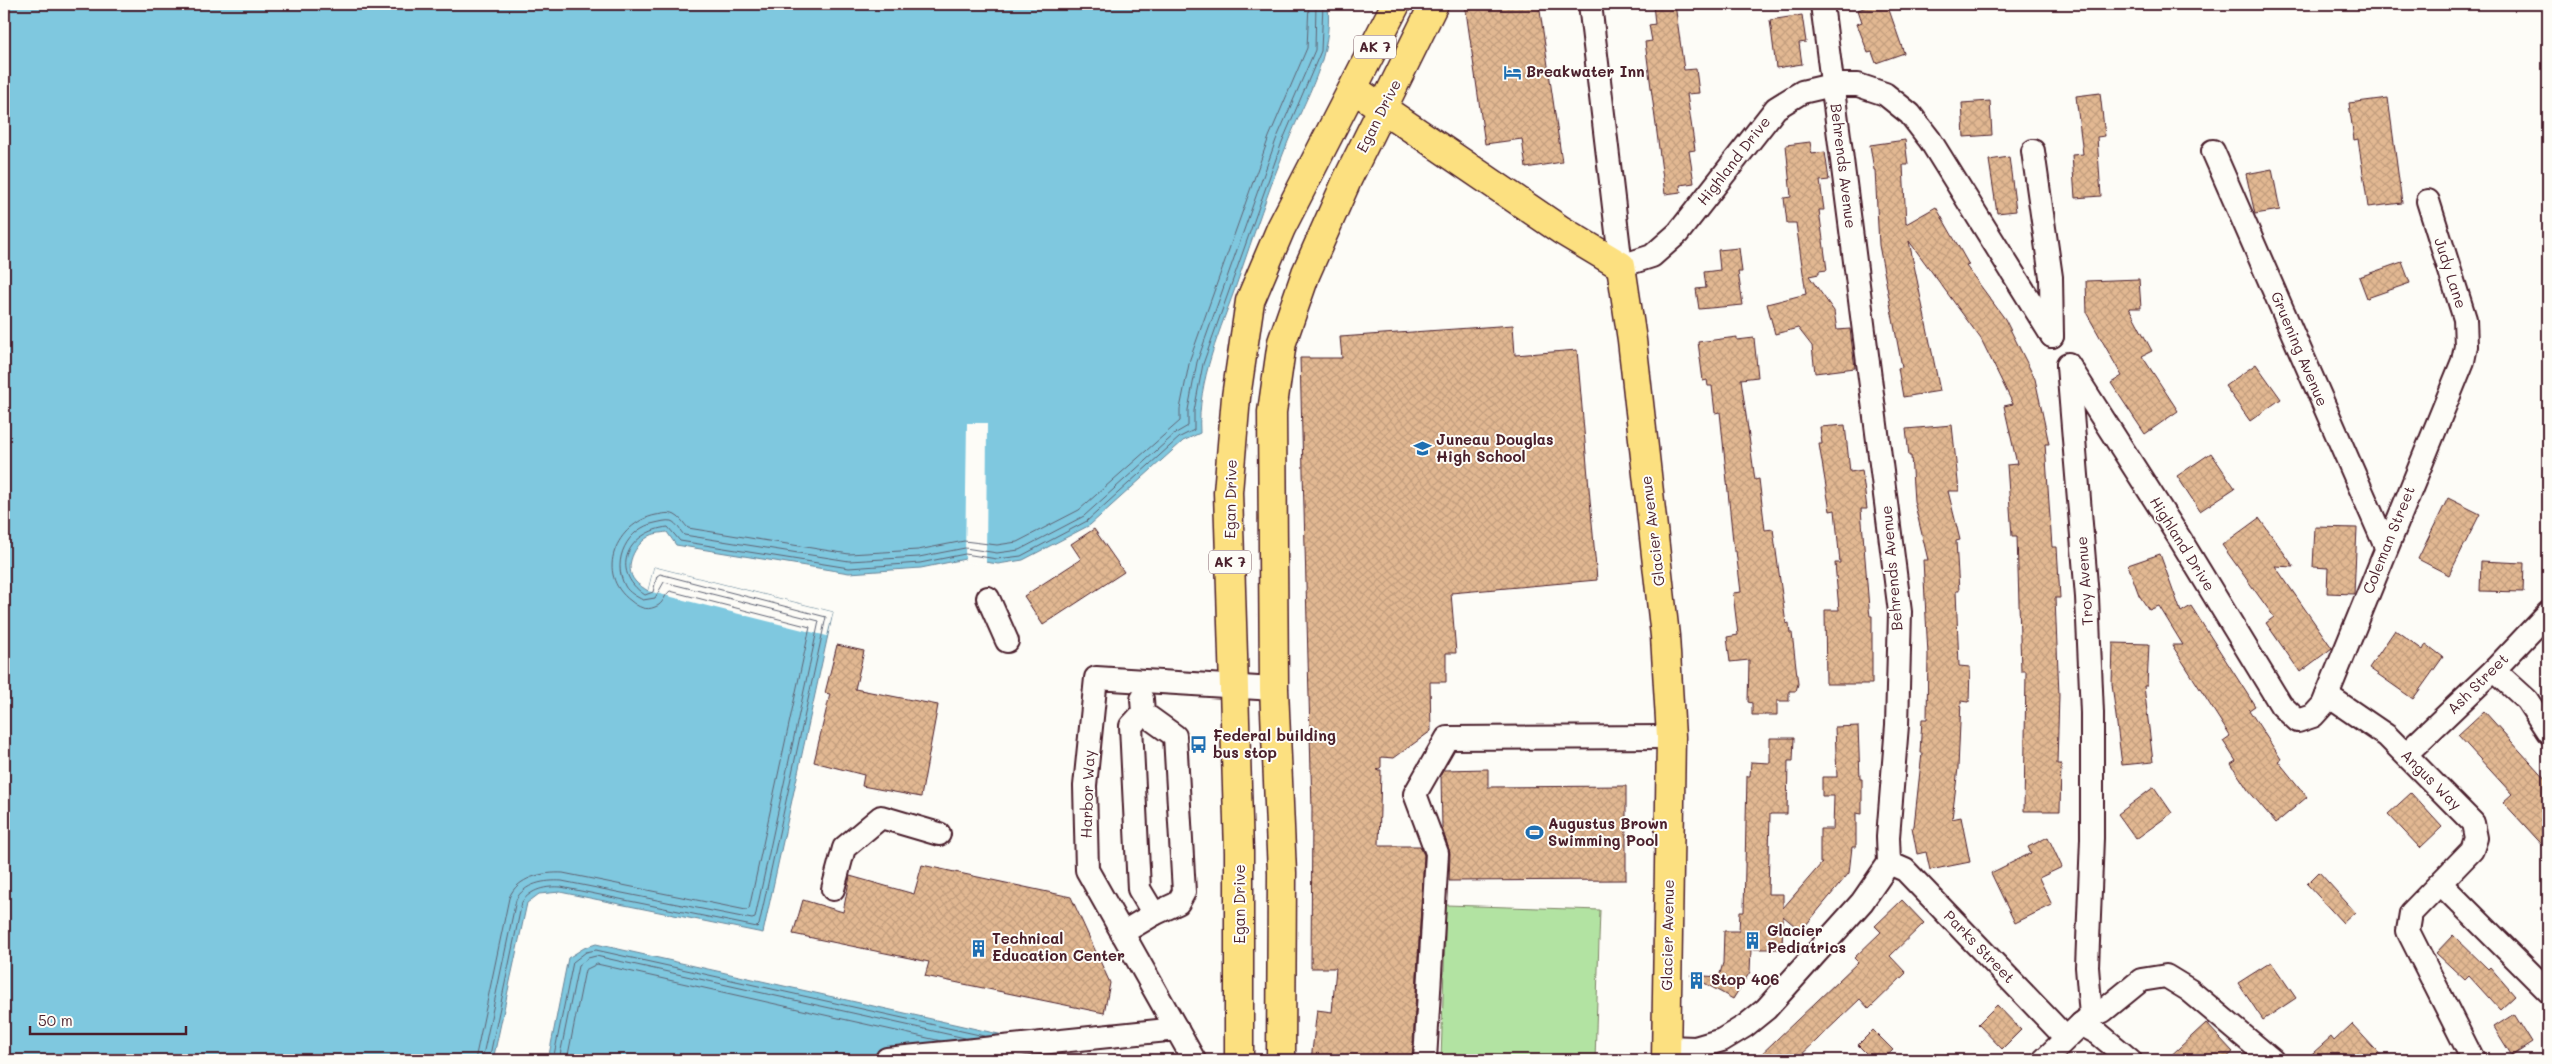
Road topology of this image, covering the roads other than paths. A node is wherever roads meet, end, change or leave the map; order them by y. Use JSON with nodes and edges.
{"nodes":[{"id":1,"x":1396,"y":4,"type":"edge"},
{"id":2,"x":1434,"y":4,"type":"edge"},
{"id":3,"x":1590,"y":4,"type":"edge"},
{"id":4,"x":1822,"y":4,"type":"edge"},
{"id":5,"x":1832,"y":85,"type":"junction"},
{"id":6,"x":1354,"y":90,"type":"junction"},
{"id":7,"x":1381,"y":110,"type":"junction"},
{"id":8,"x":2033,"y":151,"type":"dead end"},
{"id":9,"x":2213,"y":151,"type":"dead end"},
{"id":10,"x":2428,"y":201,"type":"dead end"},
{"id":11,"x":1621,"y":266,"type":"junction"},
{"id":12,"x":2052,"y":336,"type":"junction"},
{"id":13,"x":2466,"y":346,"type":"joint"},
{"id":14,"x":2068,"y":364,"type":"junction"},
{"id":15,"x":2386,"y":547,"type":"junction"},
{"id":16,"x":988,"y":598,"type":"dead end"},
{"id":17,"x":2548,"y":613,"type":"edge"},
{"id":18,"x":1007,"y":642,"type":"dead end"},
{"id":19,"x":2494,"y":670,"type":"junction"},
{"id":20,"x":1141,"y":681,"type":"junction"},
{"id":21,"x":1234,"y":686,"type":"junction"},
{"id":22,"x":1274,"y":689,"type":"junction"},
{"id":23,"x":2327,"y":695,"type":"junction"},
{"id":24,"x":1142,"y":713,"type":"junction"},
{"id":25,"x":2298,"y":721,"type":"joint"},
{"id":26,"x":2548,"y":732,"type":"edge"},
{"id":27,"x":1671,"y":737,"type":"junction"},
{"id":28,"x":2406,"y":754,"type":"junction"},
{"id":29,"x":938,"y":834,"type":"dead end"},
{"id":30,"x":1889,"y":863,"type":"junction"},
{"id":31,"x":2441,"y":884,"type":"junction"},
{"id":32,"x":833,"y":889,"type":"dead end"},
{"id":33,"x":1154,"y":914,"type":"junction"},
{"id":34,"x":1122,"y":933,"type":"junction"},
{"id":35,"x":2548,"y":991,"type":"edge"},
{"id":36,"x":2079,"y":1026,"type":"junction"},
{"id":37,"x":1176,"y":1029,"type":"junction"},
{"id":38,"x":1666,"y":1054,"type":"edge"},
{"id":39,"x":887,"y":1059,"type":"edge"},
{"id":40,"x":1194,"y":1060,"type":"edge"},
{"id":41,"x":1239,"y":1060,"type":"edge"},
{"id":42,"x":1281,"y":1060,"type":"edge"},
{"id":43,"x":1425,"y":1060,"type":"edge"},
{"id":44,"x":2044,"y":1060,"type":"edge"},
{"id":45,"x":2130,"y":1060,"type":"edge"},
{"id":46,"x":2272,"y":1060,"type":"edge"},
{"id":47,"x":2473,"y":1060,"type":"edge"}],
"edges":[{"from":1,"to":6,"type":"main road","name":"Egan Drive","number":"AK 7"},
{"from":2,"to":7,"type":"main road","name":"Egan Drive","number":"AK 7"},
{"from":3,"to":11,"type":"street","name":"Glacier Avenue"},
{"from":4,"to":5,"type":"street","name":"Behrends Avenue"},
{"from":5,"to":11,"type":"street","name":"Highland Drive"},
{"from":5,"to":12,"type":"street","name":"Highland Drive"},
{"from":5,"to":30,"type":"street","name":"Behrends Avenue"},
{"from":6,"to":7,"type":"main road"},
{"from":6,"to":21,"type":"main road","name":"Egan Drive","number":"AK 7"},
{"from":7,"to":11,"type":"main road"},
{"from":7,"to":22,"type":"main road","name":"Egan Drive","number":"AK 7"},
{"from":8,"to":12,"type":"street","name":"Troy Avenue"},
{"from":9,"to":15,"type":"street","name":"Gruening Avenue"},
{"from":10,"to":13,"type":"street","name":"Judy Lane"},
{"from":11,"to":27,"type":"main road","name":"Glacier Avenue"},
{"from":12,"to":14,"type":"street","name":"Troy Avenue"},
{"from":13,"to":15,"type":"street","name":"Coleman Street"},
{"from":14,"to":25,"type":"street","name":"Highland Drive"},
{"from":14,"to":36,"type":"street","name":"Troy Avenue"},
{"from":15,"to":23,"type":"street","name":"Coleman Street"},
{"from":16,"to":18,"type":"street"},
{"from":17,"to":19,"type":"street","name":"Ash Street"},
{"from":19,"to":26,"type":"street"},
{"from":19,"to":28,"type":"street","name":"Ash Street"},
{"from":20,"to":21,"type":"street","name":"Harbor Way"},
{"from":20,"to":24,"type":"street"},
{"from":20,"to":34,"type":"street","name":"Harbor Way"},
{"from":21,"to":22,"type":"street","name":"Harbor Way"},
{"from":21,"to":41,"type":"main road","name":"Egan Drive","number":"AK 7"},
{"from":22,"to":42,"type":"main road","name":"Egan Drive","number":"AK 7"},
{"from":23,"to":25,"type":"street","name":"Coleman Street"},
{"from":23,"to":28,"type":"street","name":"Angus Way"},
{"from":24,"to":33,"type":"street"},
{"from":24,"to":33,"type":"street"},
{"from":27,"to":38,"type":"main road","name":"Glacier Avenue"},
{"from":27,"to":43,"type":"street"},
{"from":28,"to":31,"type":"street","name":"Angus Way"},
{"from":29,"to":32,"type":"street"},
{"from":30,"to":36,"type":"street","name":"Parks Street"},
{"from":30,"to":38,"type":"street"},
{"from":31,"to":35,"type":"street"},
{"from":31,"to":47,"type":"street","name":"Angus Way"},
{"from":33,"to":34,"type":"street"},
{"from":34,"to":37,"type":"street","name":"Harbor Way"},
{"from":36,"to":44,"type":"street"},
{"from":36,"to":45,"type":"street","name":"Parks Street"},
{"from":36,"to":46,"type":"street"},
{"from":37,"to":39,"type":"street"},
{"from":37,"to":40,"type":"street","name":"Harbor Way"}]}
